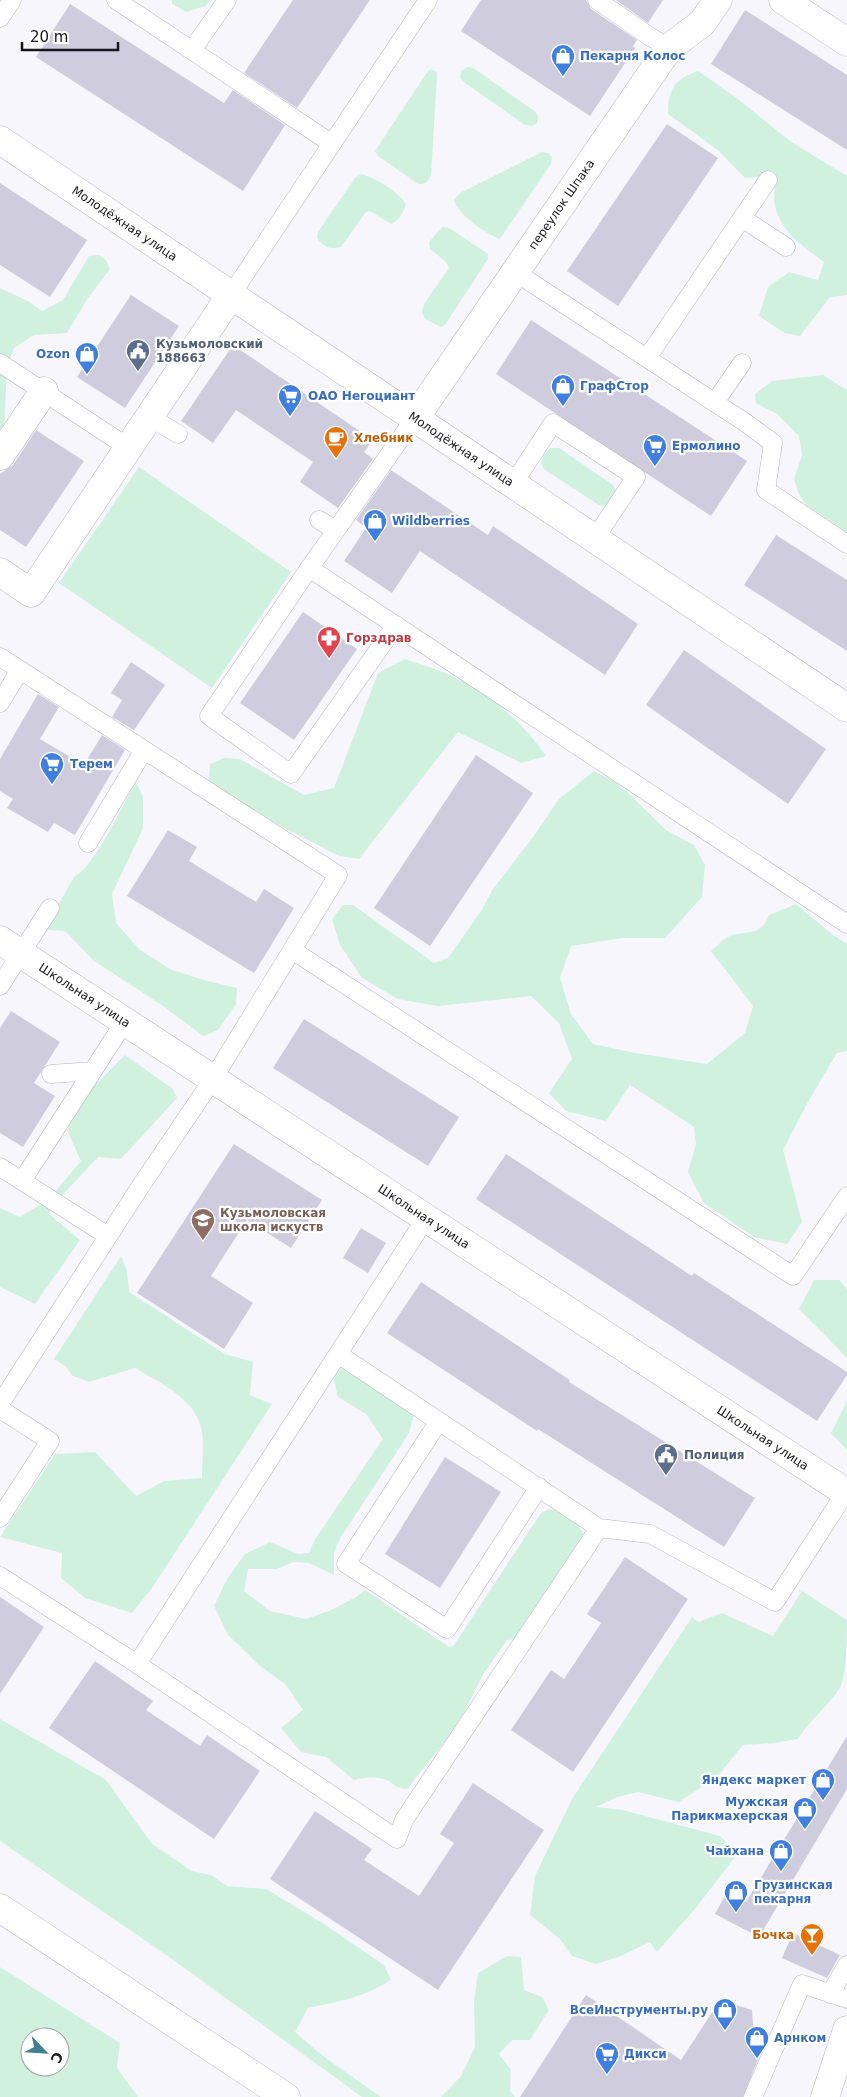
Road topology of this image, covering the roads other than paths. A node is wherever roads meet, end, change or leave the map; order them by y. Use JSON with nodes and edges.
{"nodes":[{"id":1,"x":12,"y":0,"type":"edge"},
{"id":2,"x":116,"y":0,"type":"edge"},
{"id":3,"x":227,"y":0,"type":"edge"},
{"id":4,"x":428,"y":0,"type":"edge"},
{"id":5,"x":596,"y":0,"type":"edge"},
{"id":6,"x":718,"y":0,"type":"edge"},
{"id":7,"x":783,"y":0,"type":"edge"},
{"id":8,"x":135,"y":5,"type":"edge"},
{"id":9,"x":0,"y":18,"type":"edge"},
{"id":10,"x":847,"y":42,"type":"edge"},
{"id":11,"x":669,"y":48,"type":"junction"},
{"id":12,"x":192,"y":50,"type":"junction"},
{"id":13,"x":0,"y":140,"type":"edge"},
{"id":14,"x":332,"y":144,"type":"junction"},
{"id":15,"x":768,"y":180,"type":"dead end"},
{"id":16,"x":742,"y":218,"type":"junction"},
{"id":17,"x":786,"y":247,"type":"dead end"},
{"id":18,"x":515,"y":272,"type":"junction"},
{"id":19,"x":232,"y":295,"type":"junction"},
{"id":20,"x":647,"y":358,"type":"junction"},
{"id":21,"x":0,"y":363,"type":"edge"},
{"id":22,"x":742,"y":363,"type":"dead end"},
{"id":23,"x":44,"y":392,"type":"junction"},
{"id":24,"x":714,"y":402,"type":"junction"},
{"id":25,"x":150,"y":417,"type":"junction"},
{"id":26,"x":415,"y":418,"type":"junction"},
{"id":27,"x":178,"y":434,"type":"dead end"},
{"id":28,"x":129,"y":448,"type":"junction"},
{"id":29,"x":0,"y":456,"type":"edge"},
{"id":30,"x":513,"y":484,"type":"junction"},
{"id":31,"x":319,"y":520,"type":"dead end"},
{"id":32,"x":336,"y":530,"type":"junction"},
{"id":33,"x":595,"y":538,"type":"junction"},
{"id":34,"x":847,"y":544,"type":"edge"},
{"id":35,"x":309,"y":568,"type":"junction"},
{"id":36,"x":0,"y":572,"type":"edge"},
{"id":37,"x":396,"y":625,"type":"junction"},
{"id":38,"x":0,"y":657,"type":"edge"},
{"id":39,"x":20,"y":670,"type":"junction"},
{"id":40,"x":0,"y":703,"type":"edge"},
{"id":41,"x":847,"y":708,"type":"edge"},
{"id":42,"x":144,"y":750,"type":"junction"},
{"id":43,"x":88,"y":843,"type":"dead end"},
{"id":44,"x":50,"y":908,"type":"dead end"},
{"id":45,"x":847,"y":924,"type":"edge"},
{"id":46,"x":10,"y":947,"type":"edge"},
{"id":47,"x":292,"y":950,"type":"junction"},
{"id":48,"x":0,"y":986,"type":"edge"},
{"id":49,"x":125,"y":1021,"type":"junction"},
{"id":50,"x":93,"y":1070,"type":"junction"},
{"id":51,"x":51,"y":1074,"type":"dead end"},
{"id":52,"x":213,"y":1079,"type":"junction"},
{"id":53,"x":0,"y":1167,"type":"edge"},
{"id":54,"x":22,"y":1181,"type":"junction"},
{"id":55,"x":847,"y":1196,"type":"edge"},
{"id":56,"x":426,"y":1218,"type":"junction"},
{"id":57,"x":108,"y":1236,"type":"junction"},
{"id":58,"x":338,"y":1354,"type":"junction"},
{"id":59,"x":0,"y":1404,"type":"edge"},
{"id":60,"x":0,"y":1409,"type":"edge"},
{"id":61,"x":439,"y":1421,"type":"junction"},
{"id":62,"x":538,"y":1487,"type":"junction"},
{"id":63,"x":846,"y":1492,"type":"edge"},
{"id":64,"x":0,"y":1518,"type":"edge"},
{"id":65,"x":599,"y":1528,"type":"junction"},
{"id":66,"x":0,"y":1576,"type":"edge"},
{"id":67,"x":137,"y":1664,"type":"junction"},
{"id":68,"x":0,"y":1908,"type":"edge"},
{"id":69,"x":847,"y":1965,"type":"edge"},
{"id":70,"x":839,"y":1996,"type":"edge"},
{"id":71,"x":847,"y":2030,"type":"edge"},
{"id":72,"x":286,"y":2097,"type":"edge"},
{"id":73,"x":753,"y":2097,"type":"edge"},
{"id":74,"x":824,"y":2097,"type":"edge"}],
"edges":[{"from":1,"to":9,"type":"lane"},
{"from":2,"to":8,"type":"lane"},
{"from":3,"to":12,"type":"lane"},
{"from":4,"to":14,"type":"lane"},
{"from":5,"to":11,"type":"lane"},
{"from":6,"to":11,"type":"street","name":"переулок Шпака"},
{"from":7,"to":10,"type":"street"},
{"from":8,"to":12,"type":"lane"},
{"from":11,"to":18,"type":"street","name":"переулок Шпака"},
{"from":12,"to":14,"type":"lane"},
{"from":13,"to":19,"type":"street","name":"Молодёжная улица"},
{"from":14,"to":19,"type":"lane"},
{"from":15,"to":16,"type":"lane"},
{"from":16,"to":17,"type":"lane"},
{"from":16,"to":20,"type":"lane"},
{"from":18,"to":20,"type":"lane"},
{"from":18,"to":26,"type":"street","name":"переулок Шпака"},
{"from":19,"to":25,"type":"street"},
{"from":19,"to":26,"type":"street","name":"Молодёжная улица"},
{"from":20,"to":24,"type":"lane"},
{"from":21,"to":23,"type":"lane"},
{"from":22,"to":24,"type":"lane"},
{"from":23,"to":28,"type":"lane"},
{"from":23,"to":29,"type":"street"},
{"from":24,"to":34,"type":"lane"},
{"from":25,"to":27,"type":"lane"},
{"from":25,"to":28,"type":"street"},
{"from":26,"to":30,"type":"street","name":"Молодёжная улица"},
{"from":26,"to":32,"type":"lane"},
{"from":28,"to":36,"type":"street"},
{"from":30,"to":33,"type":"street","name":"Молодёжная улица"},
{"from":30,"to":33,"type":"lane"},
{"from":31,"to":32,"type":"lane"},
{"from":32,"to":35,"type":"lane"},
{"from":33,"to":41,"type":"street","name":"Молодёжная улица"},
{"from":35,"to":37,"type":"lane"},
{"from":35,"to":37,"type":"lane"},
{"from":37,"to":45,"type":"lane"},
{"from":38,"to":39,"type":"lane"},
{"from":39,"to":40,"type":"lane"},
{"from":39,"to":42,"type":"lane"},
{"from":42,"to":43,"type":"lane"},
{"from":42,"to":47,"type":"lane"},
{"from":44,"to":46,"type":"lane"},
{"from":46,"to":48,"type":"lane"},
{"from":46,"to":49,"type":"street","name":"Школьная улица"},
{"from":47,"to":52,"type":"lane"},
{"from":47,"to":55,"type":"lane"},
{"from":49,"to":50,"type":"lane"},
{"from":49,"to":52,"type":"street","name":"Школьная улица"},
{"from":50,"to":51,"type":"lane"},
{"from":50,"to":54,"type":"lane"},
{"from":52,"to":56,"type":"street","name":"Школьная улица"},
{"from":52,"to":57,"type":"lane"},
{"from":53,"to":54,"type":"lane"},
{"from":54,"to":57,"type":"lane"},
{"from":56,"to":58,"type":"lane"},
{"from":56,"to":63,"type":"street","name":"Школьная улица"},
{"from":57,"to":59,"type":"lane"},
{"from":58,"to":61,"type":"lane"},
{"from":58,"to":67,"type":"lane"},
{"from":60,"to":64,"type":"lane"},
{"from":61,"to":62,"type":"lane"},
{"from":61,"to":62,"type":"lane"},
{"from":62,"to":65,"type":"lane"},
{"from":63,"to":65,"type":"lane"},
{"from":65,"to":67,"type":"lane"},
{"from":66,"to":67,"type":"lane"},
{"from":68,"to":72,"type":"street"},
{"from":69,"to":70,"type":"lane"},
{"from":70,"to":73,"type":"lane"},
{"from":71,"to":74,"type":"street"}]}
